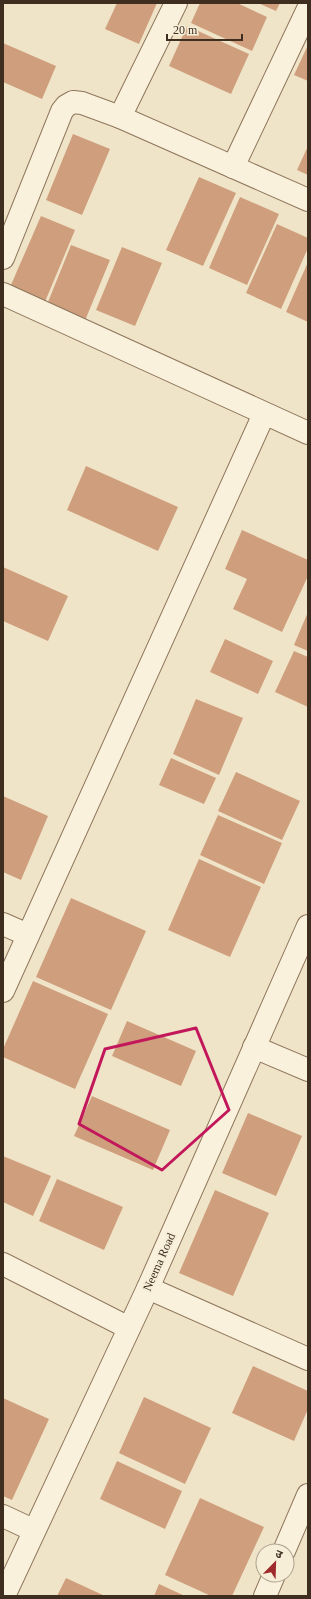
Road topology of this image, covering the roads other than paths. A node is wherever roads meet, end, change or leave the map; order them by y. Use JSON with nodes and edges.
{"nodes":[{"id":1,"x":176,"y":3,"type":"edge"},
{"id":2,"x":308,"y":9,"type":"edge"},
{"id":3,"x":120,"y":117,"type":"junction"},
{"id":4,"x":233,"y":167,"type":"junction"},
{"id":5,"x":308,"y":200,"type":"edge"},
{"id":6,"x":3,"y":258,"type":"edge"},
{"id":7,"x":3,"y":294,"type":"edge"},
{"id":8,"x":264,"y":414,"type":"junction"},
{"id":9,"x":308,"y":432,"type":"edge"},
{"id":10,"x":3,"y":924,"type":"edge"},
{"id":11,"x":308,"y":926,"type":"edge"},
{"id":12,"x":28,"y":935,"type":"junction"},
{"id":13,"x":3,"y":991,"type":"edge"},
{"id":14,"x":254,"y":1047,"type":"junction"},
{"id":15,"x":308,"y":1070,"type":"edge"},
{"id":16,"x":3,"y":1264,"type":"edge"},
{"id":17,"x":148,"y":1288,"type":"junction"},
{"id":18,"x":129,"y":1328,"type":"junction"},
{"id":19,"x":308,"y":1359,"type":"edge"},
{"id":20,"x":308,"y":1495,"type":"edge"},
{"id":21,"x":3,"y":1516,"type":"edge"},
{"id":22,"x":34,"y":1530,"type":"junction"},
{"id":23,"x":287,"y":1543,"type":"edge"},
{"id":24,"x":271,"y":1583,"type":"edge"},
{"id":25,"x":4,"y":1596,"type":"edge"},
{"id":26,"x":265,"y":1596,"type":"edge"}],
"edges":[{"from":1,"to":3,"type":"street"},
{"from":2,"to":4,"type":"street"},
{"from":3,"to":4,"type":"street"},
{"from":3,"to":6,"type":"street"},
{"from":4,"to":5,"type":"street"},
{"from":7,"to":8,"type":"street"},
{"from":8,"to":9,"type":"street"},
{"from":8,"to":12,"type":"street"},
{"from":10,"to":12,"type":"street"},
{"from":11,"to":14,"type":"street","name":"Neema Road"},
{"from":12,"to":13,"type":"street"},
{"from":14,"to":15,"type":"street"},
{"from":14,"to":17,"type":"street","name":"Neema Road"},
{"from":16,"to":18,"type":"street"},
{"from":17,"to":18,"type":"street","name":"Neema Road"},
{"from":17,"to":19,"type":"street"},
{"from":18,"to":22,"type":"street","name":"Neema Road"},
{"from":20,"to":23,"type":"street"},
{"from":21,"to":22,"type":"street"},
{"from":22,"to":25,"type":"street","name":"Neema Road"},
{"from":24,"to":26,"type":"street"}]}
